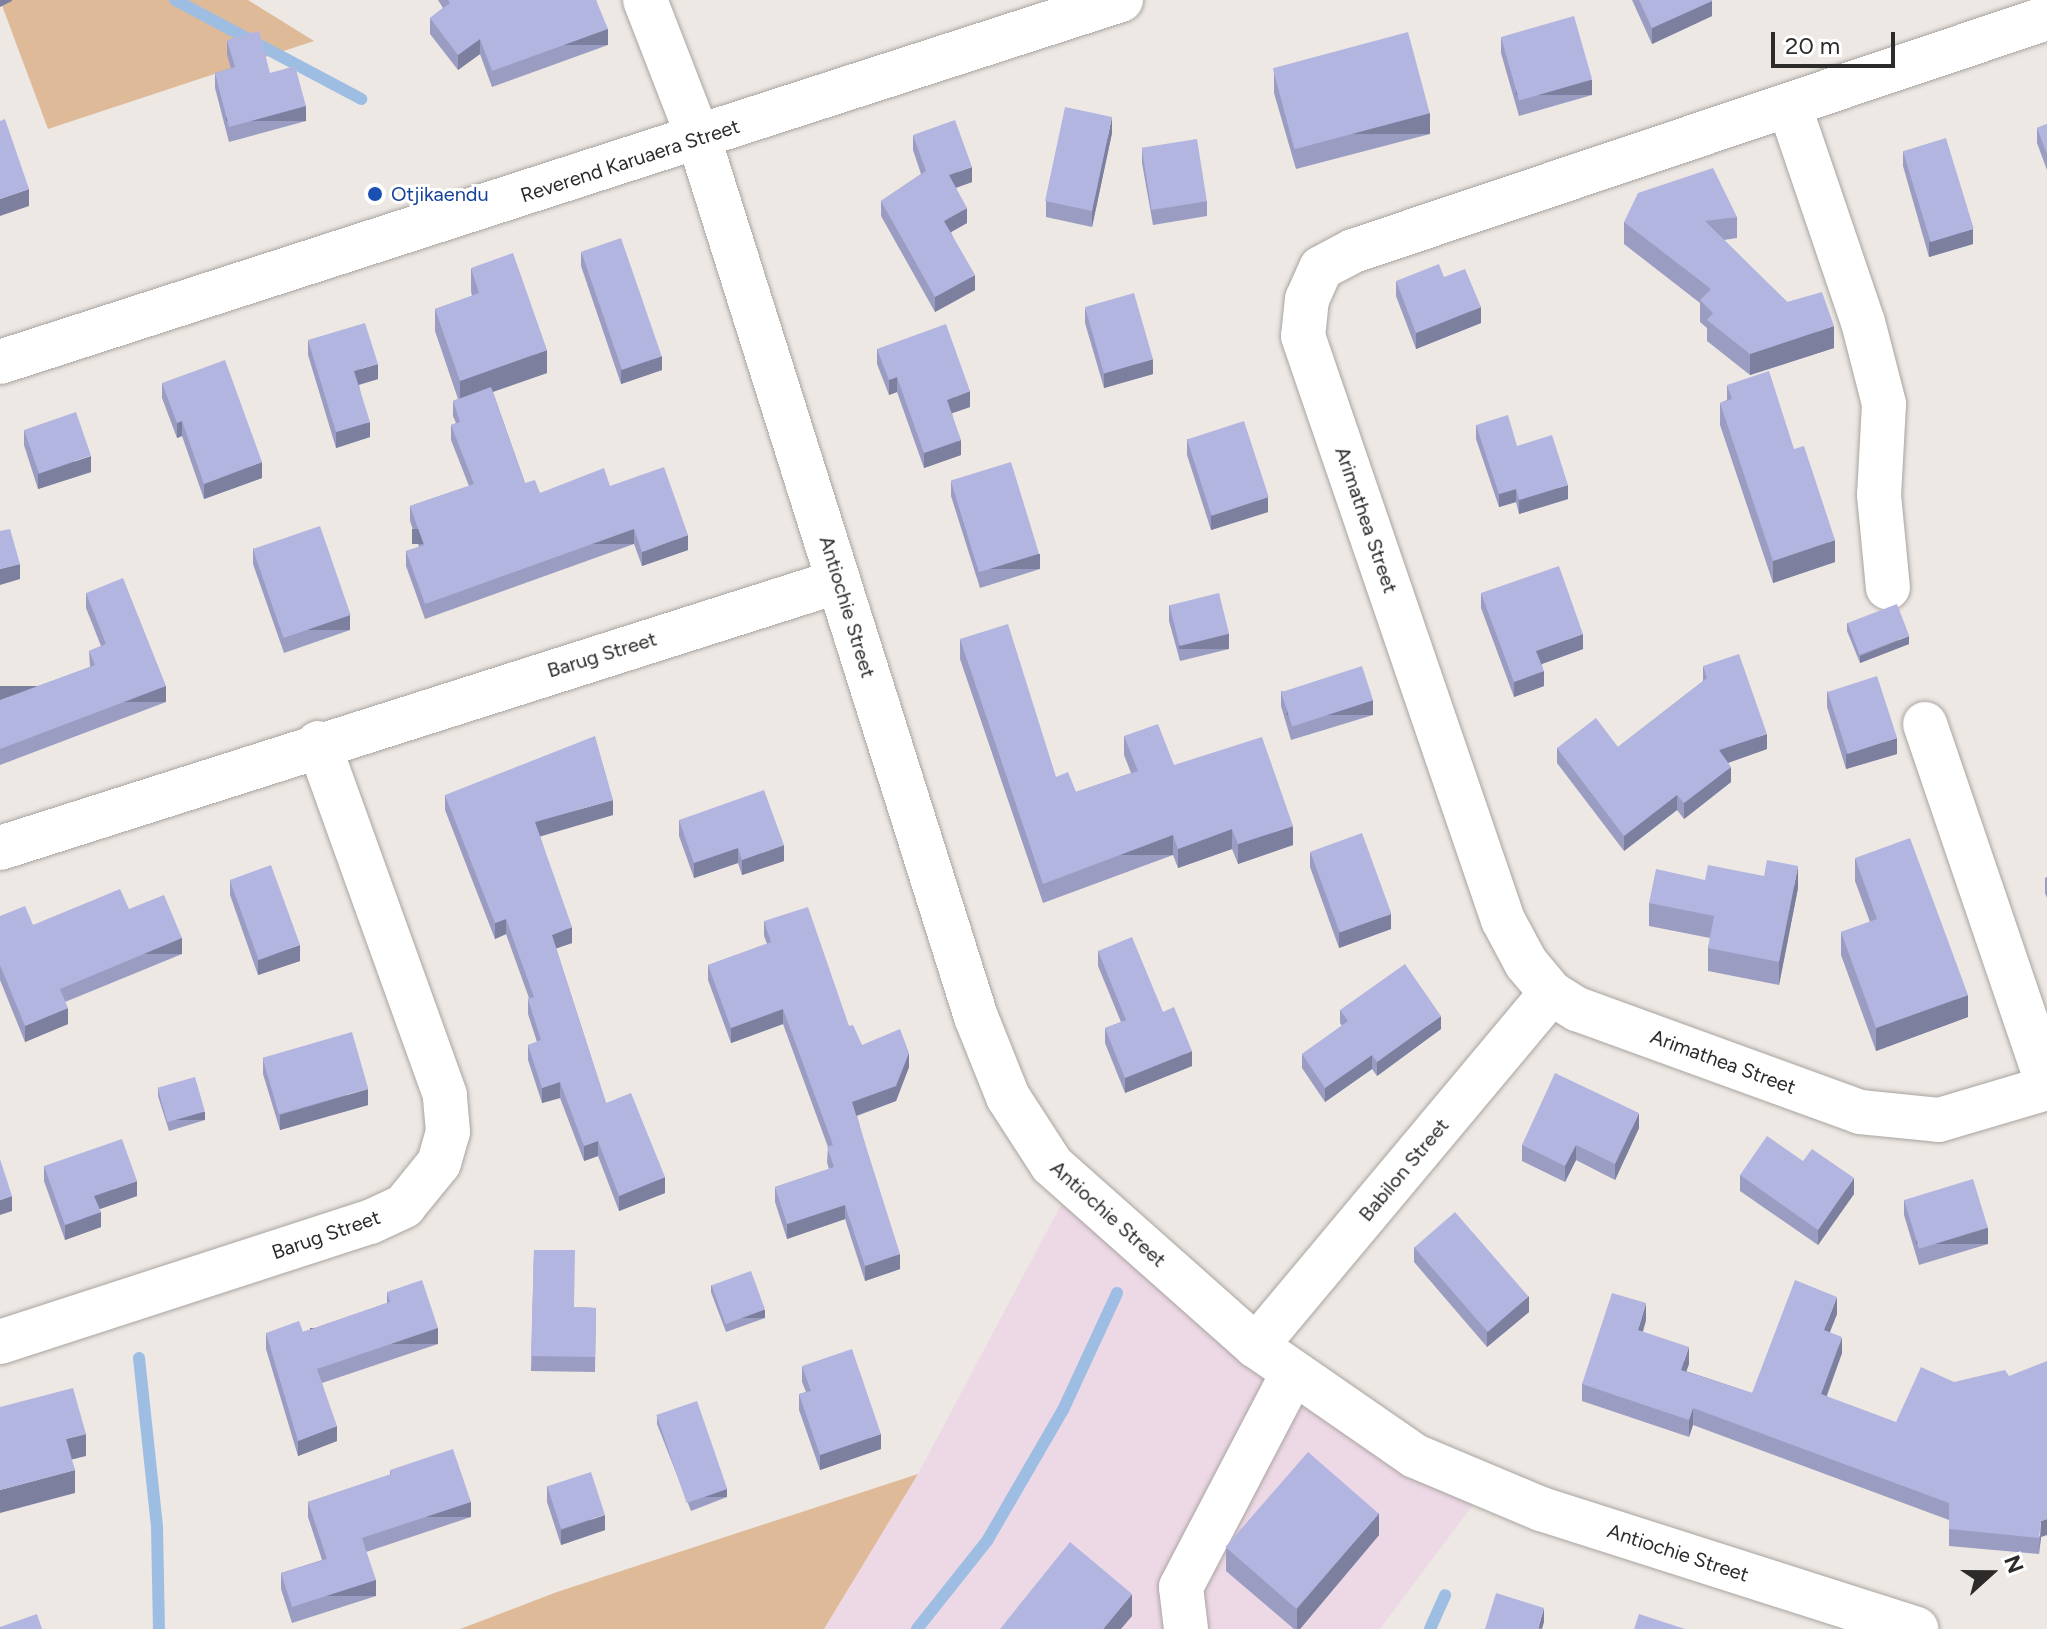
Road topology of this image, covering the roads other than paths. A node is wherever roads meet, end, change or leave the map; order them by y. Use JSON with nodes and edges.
{"nodes":[{"id":1,"x":645,"y":0,"type":"edge"},
{"id":2,"x":1121,"y":0,"type":"edge"},
{"id":3,"x":2047,"y":18,"type":"edge"},
{"id":4,"x":1789,"y":105,"type":"junction"},
{"id":5,"x":699,"y":139,"type":"junction"},
{"id":6,"x":0,"y":362,"type":"edge"},
{"id":7,"x":839,"y":581,"type":"junction"},
{"id":8,"x":1888,"y":588,"type":"dead end"},
{"id":9,"x":1925,"y":724,"type":"dead end"},
{"id":10,"x":318,"y":743,"type":"junction"},
{"id":11,"x":0,"y":848,"type":"edge"},
{"id":12,"x":1551,"y":993,"type":"junction"},
{"id":13,"x":2047,"y":1085,"type":"edge"},
{"id":14,"x":0,"y":1342,"type":"edge"},
{"id":15,"x":1256,"y":1346,"type":"junction"},
{"id":16,"x":1293,"y":1373,"type":"junction"},
{"id":17,"x":1186,"y":1629,"type":"edge"},
{"id":18,"x":1916,"y":1629,"type":"edge"}],
"edges":[{"from":1,"to":5,"type":"street","name":"Antiochie Street"},
{"from":2,"to":5,"type":"street","name":"Reverend Karuaera Street"},
{"from":3,"to":4,"type":"street","name":"Arimathea Street"},
{"from":4,"to":8,"type":"street"},
{"from":4,"to":12,"type":"street","name":"Arimathea Street"},
{"from":5,"to":6,"type":"street","name":"Reverend Karuaera Street"},
{"from":5,"to":7,"type":"street","name":"Antiochie Street"},
{"from":7,"to":10,"type":"street","name":"Barug Street"},
{"from":7,"to":15,"type":"street","name":"Antiochie Street"},
{"from":9,"to":13,"type":"street"},
{"from":10,"to":11,"type":"street","name":"Barug Street"},
{"from":10,"to":14,"type":"street","name":"Barug Street"},
{"from":12,"to":13,"type":"street","name":"Arimathea Street"},
{"from":12,"to":15,"type":"street","name":"Babilon Street"},
{"from":15,"to":16,"type":"street","name":"Antiochie Street"},
{"from":16,"to":17,"type":"street"},
{"from":16,"to":18,"type":"street","name":"Antiochie Street"}]}
